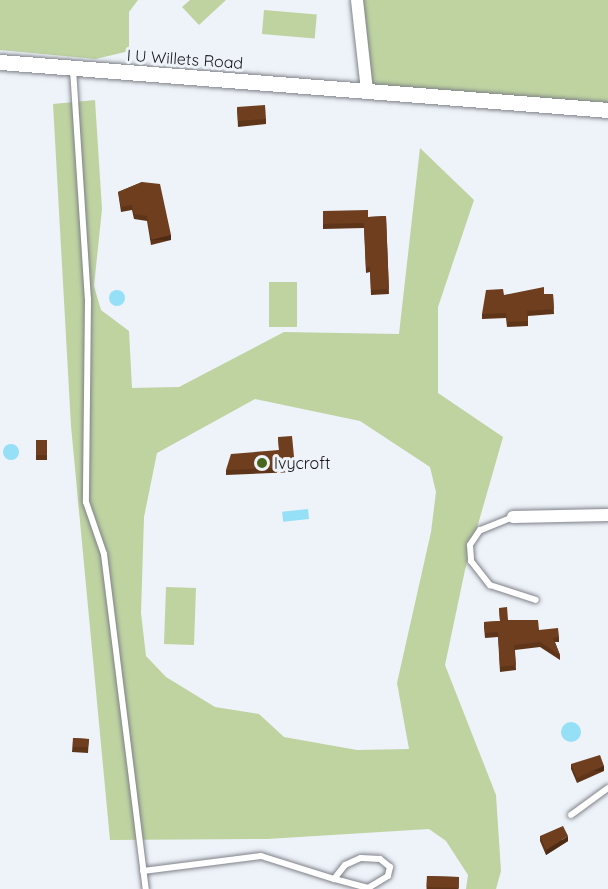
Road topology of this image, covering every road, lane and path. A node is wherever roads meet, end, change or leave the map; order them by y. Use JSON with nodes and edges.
{"nodes":[{"id":1,"x":357,"y":0,"type":"edge"},
{"id":2,"x":0,"y":62,"type":"edge"},
{"id":3,"x":73,"y":68,"type":"junction"},
{"id":4,"x":367,"y":91,"type":"junction"},
{"id":5,"x":608,"y":110,"type":"edge"},
{"id":6,"x":608,"y":514,"type":"edge"},
{"id":7,"x":513,"y":518,"type":"joint"},
{"id":8,"x":536,"y":600,"type":"dead end"},
{"id":9,"x":608,"y":788,"type":"edge"},
{"id":10,"x":571,"y":815,"type":"dead end"},
{"id":11,"x":143,"y":871,"type":"junction"},
{"id":12,"x":334,"y":879,"type":"junction"},
{"id":13,"x":146,"y":889,"type":"edge"}],
"edges":[{"from":1,"to":4,"type":"street"},
{"from":2,"to":3,"type":"street","name":"I U Willets Road"},
{"from":3,"to":4,"type":"street","name":"I U Willets Road"},
{"from":3,"to":11,"type":"lane"},
{"from":4,"to":5,"type":"street","name":"I U Willets Road"},
{"from":6,"to":7,"type":"street"},
{"from":7,"to":8,"type":"lane"},
{"from":9,"to":10,"type":"lane"},
{"from":11,"to":12,"type":"lane"},
{"from":11,"to":13,"type":"lane"},
{"from":12,"to":12,"type":"lane"}]}
